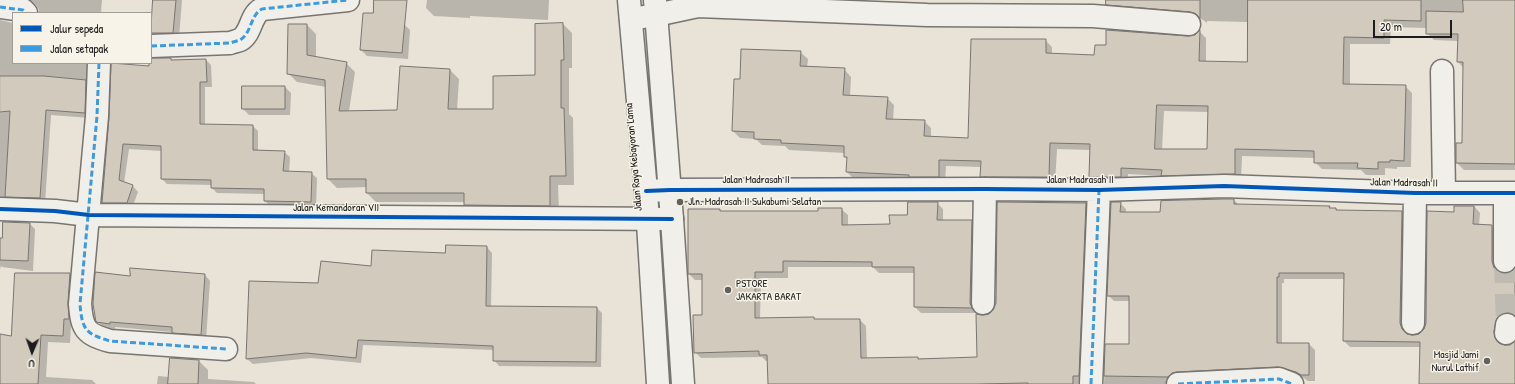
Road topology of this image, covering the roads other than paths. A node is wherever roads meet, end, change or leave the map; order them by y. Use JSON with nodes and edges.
{"nodes":[{"id":1,"x":348,"y":0,"type":"edge"},
{"id":2,"x":0,"y":7,"type":"edge"},
{"id":3,"x":655,"y":8,"type":"edge"},
{"id":4,"x":1093,"y":8,"type":"edge"},
{"id":5,"x":630,"y":9,"type":"edge"},
{"id":6,"x":25,"y":12,"type":"edge"},
{"id":7,"x":1189,"y":24,"type":"dead end"},
{"id":8,"x":152,"y":46,"type":"edge"},
{"id":9,"x":99,"y":64,"type":"edge"},
{"id":10,"x":1442,"y":71,"type":"dead end"},
{"id":11,"x":985,"y":188,"type":"junction"},
{"id":12,"x":670,"y":190,"type":"junction"},
{"id":13,"x":1099,"y":190,"type":"junction"},
{"id":14,"x":646,"y":192,"type":"junction"},
{"id":15,"x":1444,"y":192,"type":"junction"},
{"id":16,"x":1415,"y":193,"type":"junction"},
{"id":17,"x":1510,"y":193,"type":"edge"},
{"id":18,"x":0,"y":209,"type":"edge"},
{"id":19,"x":89,"y":216,"type":"junction"},
{"id":20,"x":648,"y":219,"type":"junction"},
{"id":21,"x":672,"y":219,"type":"junction"},
{"id":22,"x":1505,"y":261,"type":"tunnel mouth"},
{"id":23,"x":983,"y":303,"type":"dead end"},
{"id":24,"x":1413,"y":323,"type":"dead end"},
{"id":25,"x":226,"y":349,"type":"dead end"},
{"id":26,"x":658,"y":384,"type":"edge"},
{"id":27,"x":683,"y":384,"type":"edge"},
{"id":28,"x":1091,"y":384,"type":"edge"},
{"id":29,"x":1178,"y":384,"type":"edge"},
{"id":30,"x":1292,"y":384,"type":"edge"}],
"edges":[{"from":1,"to":8,"type":"street"},
{"from":2,"to":6,"type":"street"},
{"from":3,"to":4,"type":"street"},
{"from":3,"to":5,"type":"street"},
{"from":3,"to":12,"type":"street"},
{"from":4,"to":7,"type":"street"},
{"from":5,"to":14,"type":"street","name":"Jalan Raya Kebayoran Lama"},
{"from":9,"to":19,"type":"street"},
{"from":10,"to":15,"type":"street"},
{"from":11,"to":12,"type":"street","name":"Jalan Madrasah II"},
{"from":11,"to":13,"type":"street","name":"Jalan Madrasah II"},
{"from":11,"to":23,"type":"street"},
{"from":12,"to":14,"type":"street","name":"Jalan Madrasah II"},
{"from":12,"to":21,"type":"street"},
{"from":13,"to":16,"type":"street","name":"Jalan Madrasah II"},
{"from":13,"to":28,"type":"street","name":"Jalan Madrasah II"},
{"from":14,"to":20,"type":"street","name":"Jalan Raya Kebayoran Lama"},
{"from":15,"to":16,"type":"street","name":"Jalan Madrasah II"},
{"from":15,"to":17,"type":"street","name":"Jalan Madrasah II"},
{"from":16,"to":24,"type":"street"},
{"from":17,"to":22,"type":"street"},
{"from":18,"to":19,"type":"street","name":"Jalan Kemandoran VII"},
{"from":19,"to":20,"type":"street","name":"Jalan Kemandoran VII"},
{"from":19,"to":25,"type":"street"},
{"from":20,"to":21,"type":"street","name":"Jalan Kemandoran VII"},
{"from":20,"to":26,"type":"street","name":"Jalan Raya Kebayoran Lama"},
{"from":21,"to":27,"type":"street"},
{"from":29,"to":30,"type":"street"}]}
